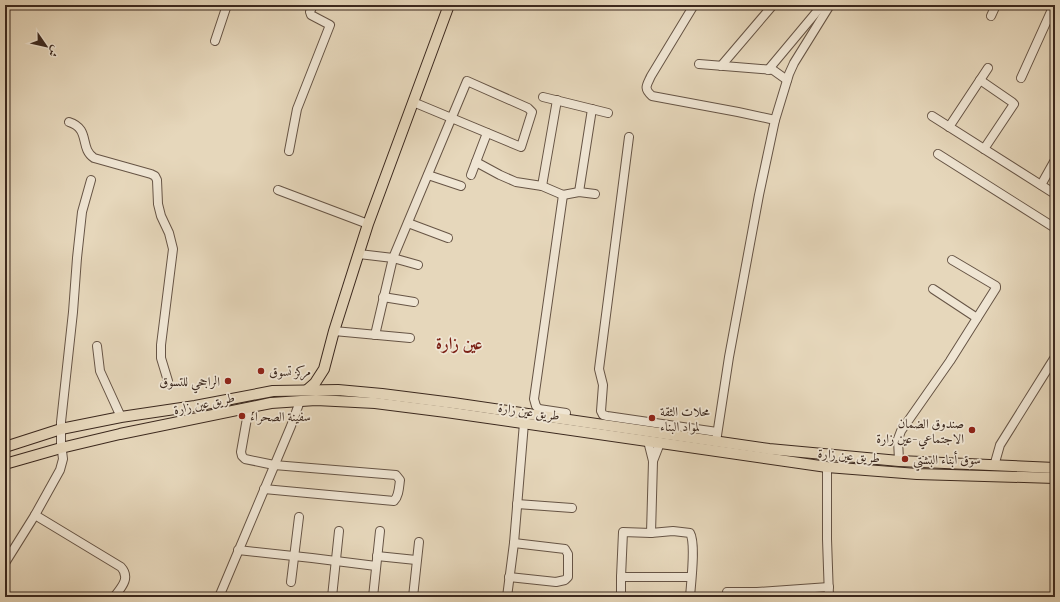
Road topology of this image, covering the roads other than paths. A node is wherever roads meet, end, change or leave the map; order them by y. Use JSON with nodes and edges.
{"nodes":[{"id":1,"x":227,"y":5,"type":"edge"},
{"id":2,"x":313,"y":5,"type":"edge"},
{"id":3,"x":449,"y":5,"type":"edge"},
{"id":4,"x":694,"y":5,"type":"edge"},
{"id":5,"x":773,"y":5,"type":"edge"},
{"id":6,"x":819,"y":5,"type":"edge"},
{"id":7,"x":830,"y":5,"type":"edge"},
{"id":8,"x":996,"y":5,"type":"edge"},
{"id":9,"x":1054,"y":5,"type":"edge"},
{"id":10,"x":991,"y":16,"type":"dead end"},
{"id":11,"x":215,"y":41,"type":"dead end"},
{"id":12,"x":699,"y":64,"type":"dead end"},
{"id":13,"x":721,"y":66,"type":"junction"},
{"id":14,"x":988,"y":68,"type":"dead end"},
{"id":15,"x":768,"y":70,"type":"junction"},
{"id":16,"x":1021,"y":78,"type":"dead end"},
{"id":17,"x":787,"y":80,"type":"junction"},
{"id":18,"x":980,"y":80,"type":"junction"},
{"id":19,"x":543,"y":97,"type":"dead end"},
{"id":20,"x":557,"y":100,"type":"junction"},
{"id":21,"x":413,"y":102,"type":"junction"},
{"id":22,"x":592,"y":109,"type":"junction"},
{"id":23,"x":608,"y":113,"type":"dead end"},
{"id":24,"x":932,"y":116,"type":"dead end"},
{"id":25,"x":453,"y":118,"type":"junction"},
{"id":26,"x":775,"y":120,"type":"junction"},
{"id":27,"x":69,"y":122,"type":"dead end"},
{"id":28,"x":949,"y":127,"type":"junction"},
{"id":29,"x":487,"y":132,"type":"junction"},
{"id":30,"x":629,"y":137,"type":"dead end"},
{"id":31,"x":984,"y":149,"type":"junction"},
{"id":32,"x":289,"y":150,"type":"dead end"},
{"id":33,"x":938,"y":154,"type":"dead end"},
{"id":34,"x":1055,"y":160,"type":"edge"},
{"id":35,"x":476,"y":162,"type":"junction"},
{"id":36,"x":428,"y":175,"type":"junction"},
{"id":37,"x":471,"y":175,"type":"dead end"},
{"id":38,"x":91,"y":180,"type":"dead end"},
{"id":39,"x":1040,"y":185,"type":"junction"},
{"id":40,"x":461,"y":186,"type":"dead end"},
{"id":41,"x":542,"y":186,"type":"junction"},
{"id":42,"x":278,"y":190,"type":"dead end"},
{"id":43,"x":579,"y":192,"type":"junction"},
{"id":44,"x":595,"y":194,"type":"dead end"},
{"id":45,"x":1055,"y":194,"type":"edge"},
{"id":46,"x":563,"y":195,"type":"junction"},
{"id":47,"x":408,"y":223,"type":"junction"},
{"id":48,"x":368,"y":224,"type":"junction"},
{"id":49,"x":1055,"y":228,"type":"edge"},
{"id":50,"x":448,"y":238,"type":"dead end"},
{"id":51,"x":358,"y":254,"type":"junction"},
{"id":52,"x":393,"y":258,"type":"junction"},
{"id":53,"x":952,"y":260,"type":"dead end"},
{"id":54,"x":418,"y":265,"type":"dead end"},
{"id":55,"x":933,"y":290,"type":"dead end"},
{"id":56,"x":383,"y":297,"type":"junction"},
{"id":57,"x":414,"y":302,"type":"dead end"},
{"id":58,"x":976,"y":318,"type":"junction"},
{"id":59,"x":334,"y":331,"type":"junction"},
{"id":60,"x":375,"y":335,"type":"junction"},
{"id":61,"x":410,"y":338,"type":"dead end"},
{"id":62,"x":97,"y":346,"type":"dead end"},
{"id":63,"x":1055,"y":357,"type":"edge"},
{"id":64,"x":324,"y":369,"type":"junction"},
{"id":65,"x":168,"y":380,"type":"dead end"},
{"id":66,"x":307,"y":390,"type":"junction"},
{"id":67,"x":338,"y":390,"type":"junction"},
{"id":68,"x":300,"y":401,"type":"junction"},
{"id":69,"x":249,"y":407,"type":"junction"},
{"id":70,"x":566,"y":413,"type":"dead end"},
{"id":71,"x":121,"y":417,"type":"junction"},
{"id":72,"x":108,"y":419,"type":"junction"},
{"id":73,"x":524,"y":423,"type":"junction"},
{"id":74,"x":61,"y":429,"type":"junction"},
{"id":75,"x":111,"y":435,"type":"junction"},
{"id":76,"x":717,"y":437,"type":"junction"},
{"id":77,"x":648,"y":441,"type":"junction"},
{"id":78,"x":660,"y":443,"type":"junction"},
{"id":79,"x":5,"y":447,"type":"edge"},
{"id":80,"x":61,"y":448,"type":"junction"},
{"id":81,"x":653,"y":461,"type":"junction"},
{"id":82,"x":899,"y":461,"type":"junction"},
{"id":83,"x":5,"y":464,"type":"edge"},
{"id":84,"x":274,"y":465,"type":"junction"},
{"id":85,"x":994,"y":466,"type":"junction"},
{"id":86,"x":827,"y":468,"type":"junction"},
{"id":87,"x":1055,"y":468,"type":"edge"},
{"id":88,"x":1055,"y":478,"type":"edge"},
{"id":89,"x":264,"y":489,"type":"junction"},
{"id":90,"x":516,"y":504,"type":"junction"},
{"id":91,"x":572,"y":508,"type":"dead end"},
{"id":92,"x":35,"y":514,"type":"junction"},
{"id":93,"x":299,"y":517,"type":"dead end"},
{"id":94,"x":339,"y":531,"type":"dead end"},
{"id":95,"x":380,"y":531,"type":"dead end"},
{"id":96,"x":651,"y":533,"type":"junction"},
{"id":97,"x":419,"y":542,"type":"dead end"},
{"id":98,"x":514,"y":543,"type":"junction"},
{"id":99,"x":238,"y":550,"type":"junction"},
{"id":100,"x":295,"y":556,"type":"junction"},
{"id":101,"x":377,"y":556,"type":"junction"},
{"id":102,"x":416,"y":560,"type":"junction"},
{"id":103,"x":336,"y":561,"type":"junction"},
{"id":104,"x":5,"y":563,"type":"edge"},
{"id":105,"x":376,"y":566,"type":"junction"},
{"id":106,"x":621,"y":577,"type":"junction"},
{"id":107,"x":691,"y":577,"type":"junction"},
{"id":108,"x":510,"y":578,"type":"junction"},
{"id":109,"x":291,"y":582,"type":"dead end"},
{"id":110,"x":828,"y":587,"type":"junction"},
{"id":111,"x":727,"y":592,"type":"dead end"},
{"id":112,"x":114,"y":597,"type":"edge"},
{"id":113,"x":219,"y":597,"type":"edge"},
{"id":114,"x":332,"y":597,"type":"edge"},
{"id":115,"x":373,"y":597,"type":"edge"},
{"id":116,"x":413,"y":597,"type":"edge"},
{"id":117,"x":507,"y":597,"type":"edge"},
{"id":118,"x":621,"y":597,"type":"edge"},
{"id":119,"x":690,"y":597,"type":"edge"},
{"id":120,"x":829,"y":597,"type":"edge"}],
"edges":[{"from":1,"to":11,"type":"street"},
{"from":2,"to":32,"type":"street"},
{"from":3,"to":21,"type":"main road"},
{"from":4,"to":26,"type":"street"},
{"from":5,"to":13,"type":"street"},
{"from":6,"to":15,"type":"street"},
{"from":7,"to":17,"type":"street"},
{"from":8,"to":10,"type":"street"},
{"from":9,"to":16,"type":"street"},
{"from":12,"to":13,"type":"street"},
{"from":13,"to":15,"type":"street"},
{"from":14,"to":18,"type":"street"},
{"from":15,"to":17,"type":"street"},
{"from":17,"to":26,"type":"street"},
{"from":18,"to":28,"type":"street"},
{"from":18,"to":31,"type":"street"},
{"from":19,"to":20,"type":"street"},
{"from":20,"to":22,"type":"street"},
{"from":20,"to":41,"type":"street"},
{"from":21,"to":25,"type":"street"},
{"from":21,"to":48,"type":"main road"},
{"from":22,"to":23,"type":"street"},
{"from":22,"to":43,"type":"street"},
{"from":24,"to":28,"type":"street"},
{"from":25,"to":29,"type":"street"},
{"from":25,"to":29,"type":"street"},
{"from":25,"to":36,"type":"street"},
{"from":26,"to":76,"type":"street"},
{"from":27,"to":65,"type":"street"},
{"from":28,"to":31,"type":"street"},
{"from":29,"to":35,"type":"street"},
{"from":30,"to":76,"type":"street"},
{"from":31,"to":39,"type":"street"},
{"from":33,"to":49,"type":"street"},
{"from":34,"to":39,"type":"street"},
{"from":35,"to":37,"type":"street"},
{"from":35,"to":41,"type":"street"},
{"from":36,"to":40,"type":"street"},
{"from":36,"to":47,"type":"street"},
{"from":38,"to":74,"type":"street"},
{"from":39,"to":45,"type":"street"},
{"from":41,"to":46,"type":"street"},
{"from":42,"to":48,"type":"street"},
{"from":43,"to":44,"type":"street"},
{"from":43,"to":46,"type":"street"},
{"from":46,"to":70,"type":"street"},
{"from":47,"to":50,"type":"street"},
{"from":47,"to":52,"type":"street"},
{"from":48,"to":51,"type":"main road"},
{"from":51,"to":52,"type":"street"},
{"from":51,"to":59,"type":"main road"},
{"from":52,"to":54,"type":"street"},
{"from":52,"to":56,"type":"street"},
{"from":53,"to":58,"type":"street"},
{"from":55,"to":58,"type":"street"},
{"from":56,"to":57,"type":"street"},
{"from":56,"to":60,"type":"street"},
{"from":58,"to":82,"type":"street"},
{"from":59,"to":60,"type":"street"},
{"from":59,"to":64,"type":"main road"},
{"from":60,"to":61,"type":"street"},
{"from":62,"to":71,"type":"street"},
{"from":63,"to":85,"type":"street"},
{"from":64,"to":66,"type":"main road"},
{"from":64,"to":67,"type":"main road"},
{"from":66,"to":67,"type":"main road","name":"طريق عين زارة"},
{"from":66,"to":71,"type":"main road","name":"طريق عين زارة"},
{"from":67,"to":76,"type":"main road","name":"طريق عين زارة"},
{"from":68,"to":69,"type":"main road","name":"طريق عين زارة"},
{"from":68,"to":73,"type":"main road","name":"طريق عين زارة"},
{"from":68,"to":84,"type":"street"},
{"from":69,"to":75,"type":"main road","name":"طريق عين زارة"},
{"from":69,"to":84,"type":"street"},
{"from":71,"to":72,"type":"main road","name":"طريق عين زارة"},
{"from":72,"to":74,"type":"main road","name":"طريق عين زارة"},
{"from":72,"to":75,"type":"main road"},
{"from":73,"to":77,"type":"main road","name":"طريق عين زارة"},
{"from":73,"to":90,"type":"street"},
{"from":74,"to":79,"type":"main road","name":"طريق عين زارة"},
{"from":74,"to":80,"type":"street"},
{"from":75,"to":80,"type":"main road","name":"طريق عين زارة"},
{"from":76,"to":82,"type":"main road","name":"طريق عين زارة"},
{"from":77,"to":78,"type":"main road","name":"طريق عين زارة"},
{"from":77,"to":81,"type":"street"},
{"from":78,"to":81,"type":"street"},
{"from":78,"to":86,"type":"main road","name":"طريق عين زارة"},
{"from":80,"to":83,"type":"main road","name":"طريق عين زارة"},
{"from":80,"to":92,"type":"street"},
{"from":81,"to":96,"type":"street"},
{"from":82,"to":85,"type":"main road","name":"طريق عين زارة"},
{"from":84,"to":89,"type":"street"},
{"from":84,"to":89,"type":"street"},
{"from":85,"to":87,"type":"main road","name":"طريق عين زارة"},
{"from":86,"to":88,"type":"main road","name":"طريق عين زارة"},
{"from":86,"to":110,"type":"street"},
{"from":89,"to":99,"type":"street"},
{"from":90,"to":91,"type":"street"},
{"from":90,"to":98,"type":"street"},
{"from":92,"to":104,"type":"street"},
{"from":92,"to":112,"type":"street"},
{"from":93,"to":100,"type":"street"},
{"from":94,"to":103,"type":"street"},
{"from":95,"to":101,"type":"street"},
{"from":96,"to":106,"type":"street"},
{"from":96,"to":107,"type":"street"},
{"from":97,"to":102,"type":"street"},
{"from":98,"to":108,"type":"street"},
{"from":98,"to":108,"type":"street"},
{"from":99,"to":100,"type":"street"},
{"from":99,"to":113,"type":"street"},
{"from":100,"to":103,"type":"street"},
{"from":100,"to":109,"type":"street"},
{"from":101,"to":102,"type":"street"},
{"from":101,"to":105,"type":"street"},
{"from":102,"to":116,"type":"street"},
{"from":103,"to":105,"type":"street"},
{"from":103,"to":114,"type":"street"},
{"from":105,"to":115,"type":"street"},
{"from":106,"to":107,"type":"street"},
{"from":106,"to":118,"type":"street"},
{"from":107,"to":119,"type":"street"},
{"from":108,"to":117,"type":"street"},
{"from":110,"to":111,"type":"street"},
{"from":110,"to":120,"type":"street"}]}
